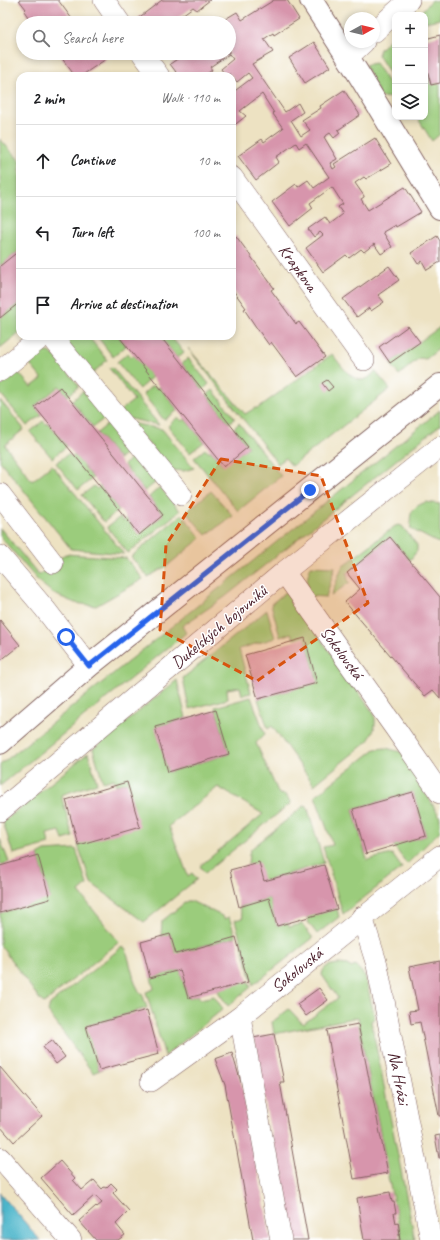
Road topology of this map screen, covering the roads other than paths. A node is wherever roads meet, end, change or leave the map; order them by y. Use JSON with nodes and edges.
{"nodes":[{"id":1,"x":104,"y":0,"type":"edge"},
{"id":2,"x":311,"y":0,"type":"edge"},
{"id":3,"x":409,"y":0,"type":"edge"},
{"id":4,"x":115,"y":16,"type":"edge"},
{"id":5,"x":380,"y":27,"type":"edge"},
{"id":6,"x":358,"y":48,"type":"edge"},
{"id":7,"x":348,"y":57,"type":"junction"},
{"id":8,"x":147,"y":60,"type":"edge"},
{"id":9,"x":156,"y":72,"type":"edge"},
{"id":10,"x":236,"y":183,"type":"edge"},
{"id":11,"x":440,"y":208,"type":"edge"},
{"id":12,"x":38,"y":340,"type":"edge"},
{"id":13,"x":54,"y":340,"type":"edge"},
{"id":14,"x":364,"y":360,"type":"dead end"},
{"id":15,"x":0,"y":371,"type":"edge"},
{"id":16,"x":440,"y":386,"type":"edge"},
{"id":17,"x":440,"y":447,"type":"edge"},
{"id":18,"x":0,"y":494,"type":"edge"},
{"id":19,"x":181,"y":495,"type":"dead end"},
{"id":20,"x":0,"y":556,"type":"edge"},
{"id":21,"x":53,"y":563,"type":"dead end"},
{"id":22,"x":284,"y":572,"type":"junction"},
{"id":23,"x":89,"y":666,"type":"junction"},
{"id":24,"x":0,"y":743,"type":"edge"},
{"id":25,"x":440,"y":793,"type":"edge"},
{"id":26,"x":0,"y":811,"type":"edge"},
{"id":27,"x":440,"y":856,"type":"edge"},
{"id":28,"x":362,"y":918,"type":"junction"},
{"id":29,"x":240,"y":1018,"type":"junction"},
{"id":30,"x":151,"y":1081,"type":"dead end"},
{"id":31,"x":0,"y":1158,"type":"edge"},
{"id":32,"x":71,"y":1240,"type":"edge"},
{"id":33,"x":281,"y":1240,"type":"edge"},
{"id":34,"x":430,"y":1240,"type":"edge"}],
"edges":[{"from":1,"to":4,"type":"street"},
{"from":2,"to":7,"type":"main road"},
{"from":3,"to":5,"type":"street"},
{"from":6,"to":7,"type":"street"},
{"from":7,"to":11,"type":"main road"},
{"from":8,"to":9,"type":"street"},
{"from":10,"to":14,"type":"street","name":"Krapkova"},
{"from":12,"to":15,"type":"street"},
{"from":13,"to":19,"type":"street"},
{"from":16,"to":23,"type":"main road"},
{"from":17,"to":22,"type":"street","name":"Dukelských bojovníků"},
{"from":18,"to":21,"type":"street"},
{"from":20,"to":23,"type":"street"},
{"from":22,"to":25,"type":"street","name":"Sokolovská"},
{"from":22,"to":26,"type":"street","name":"Dukelských bojovníků"},
{"from":23,"to":24,"type":"main road"},
{"from":27,"to":28,"type":"street","name":"Sokolovská"},
{"from":28,"to":29,"type":"street","name":"Sokolovská"},
{"from":28,"to":34,"type":"street","name":"Na Hrázi"},
{"from":29,"to":30,"type":"street","name":"Sokolovská"},
{"from":29,"to":33,"type":"street"},
{"from":31,"to":32,"type":"street"}]}
